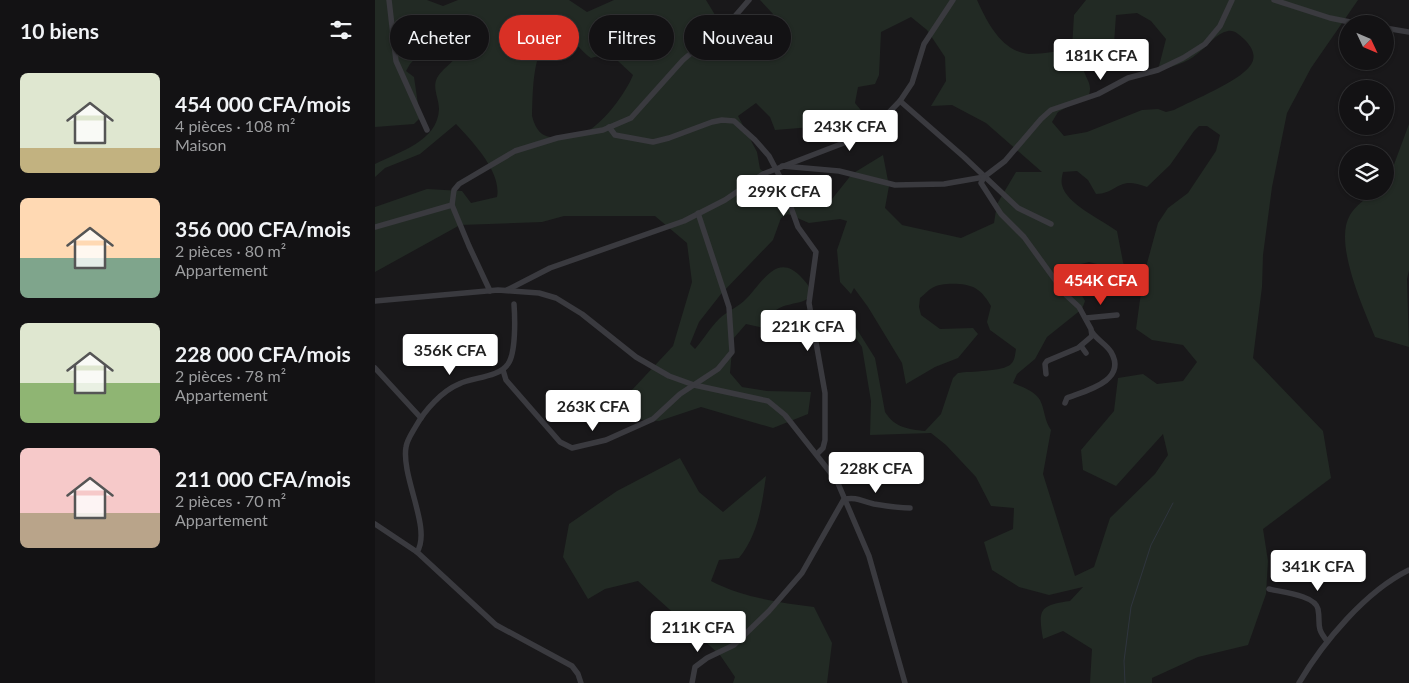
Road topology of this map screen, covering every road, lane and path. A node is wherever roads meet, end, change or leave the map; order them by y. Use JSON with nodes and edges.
{"nodes":[{"id":1,"x":389,"y":0,"type":"edge"},
{"id":2,"x":749,"y":0,"type":"edge"},
{"id":3,"x":953,"y":0,"type":"edge"},
{"id":4,"x":1233,"y":0,"type":"edge"},
{"id":5,"x":1274,"y":0,"type":"edge"},
{"id":6,"x":1339,"y":20,"type":"edge"},
{"id":7,"x":1394,"y":30,"type":"edge"},
{"id":8,"x":1409,"y":32,"type":"edge"},
{"id":9,"x":900,"y":101,"type":"junction"},
{"id":10,"x":609,"y":127,"type":"junction"},
{"id":11,"x":427,"y":130,"type":"dead end"},
{"id":12,"x":778,"y":168,"type":"junction"},
{"id":13,"x":984,"y":177,"type":"junction"},
{"id":14,"x":452,"y":205,"type":"junction"},
{"id":15,"x":698,"y":213,"type":"junction"},
{"id":16,"x":1051,"y":224,"type":"dead end"},
{"id":17,"x":375,"y":227,"type":"edge"},
{"id":18,"x":507,"y":290,"type":"junction"},
{"id":19,"x":490,"y":291,"type":"junction"},
{"id":20,"x":375,"y":301,"type":"edge"},
{"id":21,"x":514,"y":304,"type":"dead end"},
{"id":22,"x":1117,"y":315,"type":"dead end"},
{"id":23,"x":1086,"y":318,"type":"junction"},
{"id":24,"x":1090,"y":329,"type":"junction"},
{"id":25,"x":1081,"y":346,"type":"junction"},
{"id":26,"x":1086,"y":353,"type":"dead end"},
{"id":27,"x":375,"y":368,"type":"edge"},
{"id":28,"x":503,"y":370,"type":"junction"},
{"id":29,"x":1046,"y":374,"type":"dead end"},
{"id":30,"x":694,"y":385,"type":"junction"},
{"id":31,"x":1065,"y":403,"type":"dead end"},
{"id":32,"x":421,"y":418,"type":"junction"},
{"id":33,"x":817,"y":454,"type":"junction"},
{"id":34,"x":844,"y":499,"type":"junction"},
{"id":35,"x":910,"y":508,"type":"dead end"},
{"id":36,"x":375,"y":524,"type":"edge"},
{"id":37,"x":417,"y":552,"type":"junction"},
{"id":38,"x":1409,"y":570,"type":"edge"},
{"id":39,"x":1269,"y":590,"type":"dead end"},
{"id":40,"x":1327,"y":641,"type":"junction"},
{"id":41,"x":581,"y":683,"type":"edge"},
{"id":42,"x":693,"y":683,"type":"edge"},
{"id":43,"x":905,"y":683,"type":"edge"},
{"id":44,"x":1299,"y":683,"type":"edge"}],
"edges":[{"from":1,"to":11,"type":"street"},
{"from":2,"to":10,"type":"street"},
{"from":3,"to":9,"type":"street"},
{"from":4,"to":13,"type":"street"},
{"from":5,"to":6,"type":"street"},
{"from":7,"to":8,"type":"street"},
{"from":9,"to":12,"type":"street"},
{"from":9,"to":13,"type":"street"},
{"from":10,"to":12,"type":"street"},
{"from":10,"to":14,"type":"street"},
{"from":12,"to":13,"type":"street"},
{"from":12,"to":15,"type":"street"},
{"from":12,"to":33,"type":"street"},
{"from":13,"to":16,"type":"street"},
{"from":13,"to":23,"type":"street"},
{"from":14,"to":17,"type":"street"},
{"from":14,"to":19,"type":"street"},
{"from":15,"to":18,"type":"street"},
{"from":15,"to":30,"type":"street"},
{"from":18,"to":19,"type":"street"},
{"from":18,"to":30,"type":"street"},
{"from":19,"to":20,"type":"street"},
{"from":21,"to":28,"type":"street"},
{"from":22,"to":23,"type":"street"},
{"from":23,"to":24,"type":"street"},
{"from":24,"to":25,"type":"street"},
{"from":24,"to":31,"type":"street"},
{"from":25,"to":26,"type":"street"},
{"from":25,"to":29,"type":"street"},
{"from":27,"to":32,"type":"street"},
{"from":28,"to":30,"type":"street"},
{"from":28,"to":32,"type":"street"},
{"from":30,"to":33,"type":"street"},
{"from":32,"to":37,"type":"street"},
{"from":33,"to":34,"type":"street"},
{"from":34,"to":35,"type":"street"},
{"from":34,"to":42,"type":"street"},
{"from":34,"to":43,"type":"street"},
{"from":36,"to":37,"type":"street"},
{"from":37,"to":41,"type":"street"},
{"from":38,"to":40,"type":"street"},
{"from":39,"to":40,"type":"street"},
{"from":40,"to":44,"type":"street"}]}
